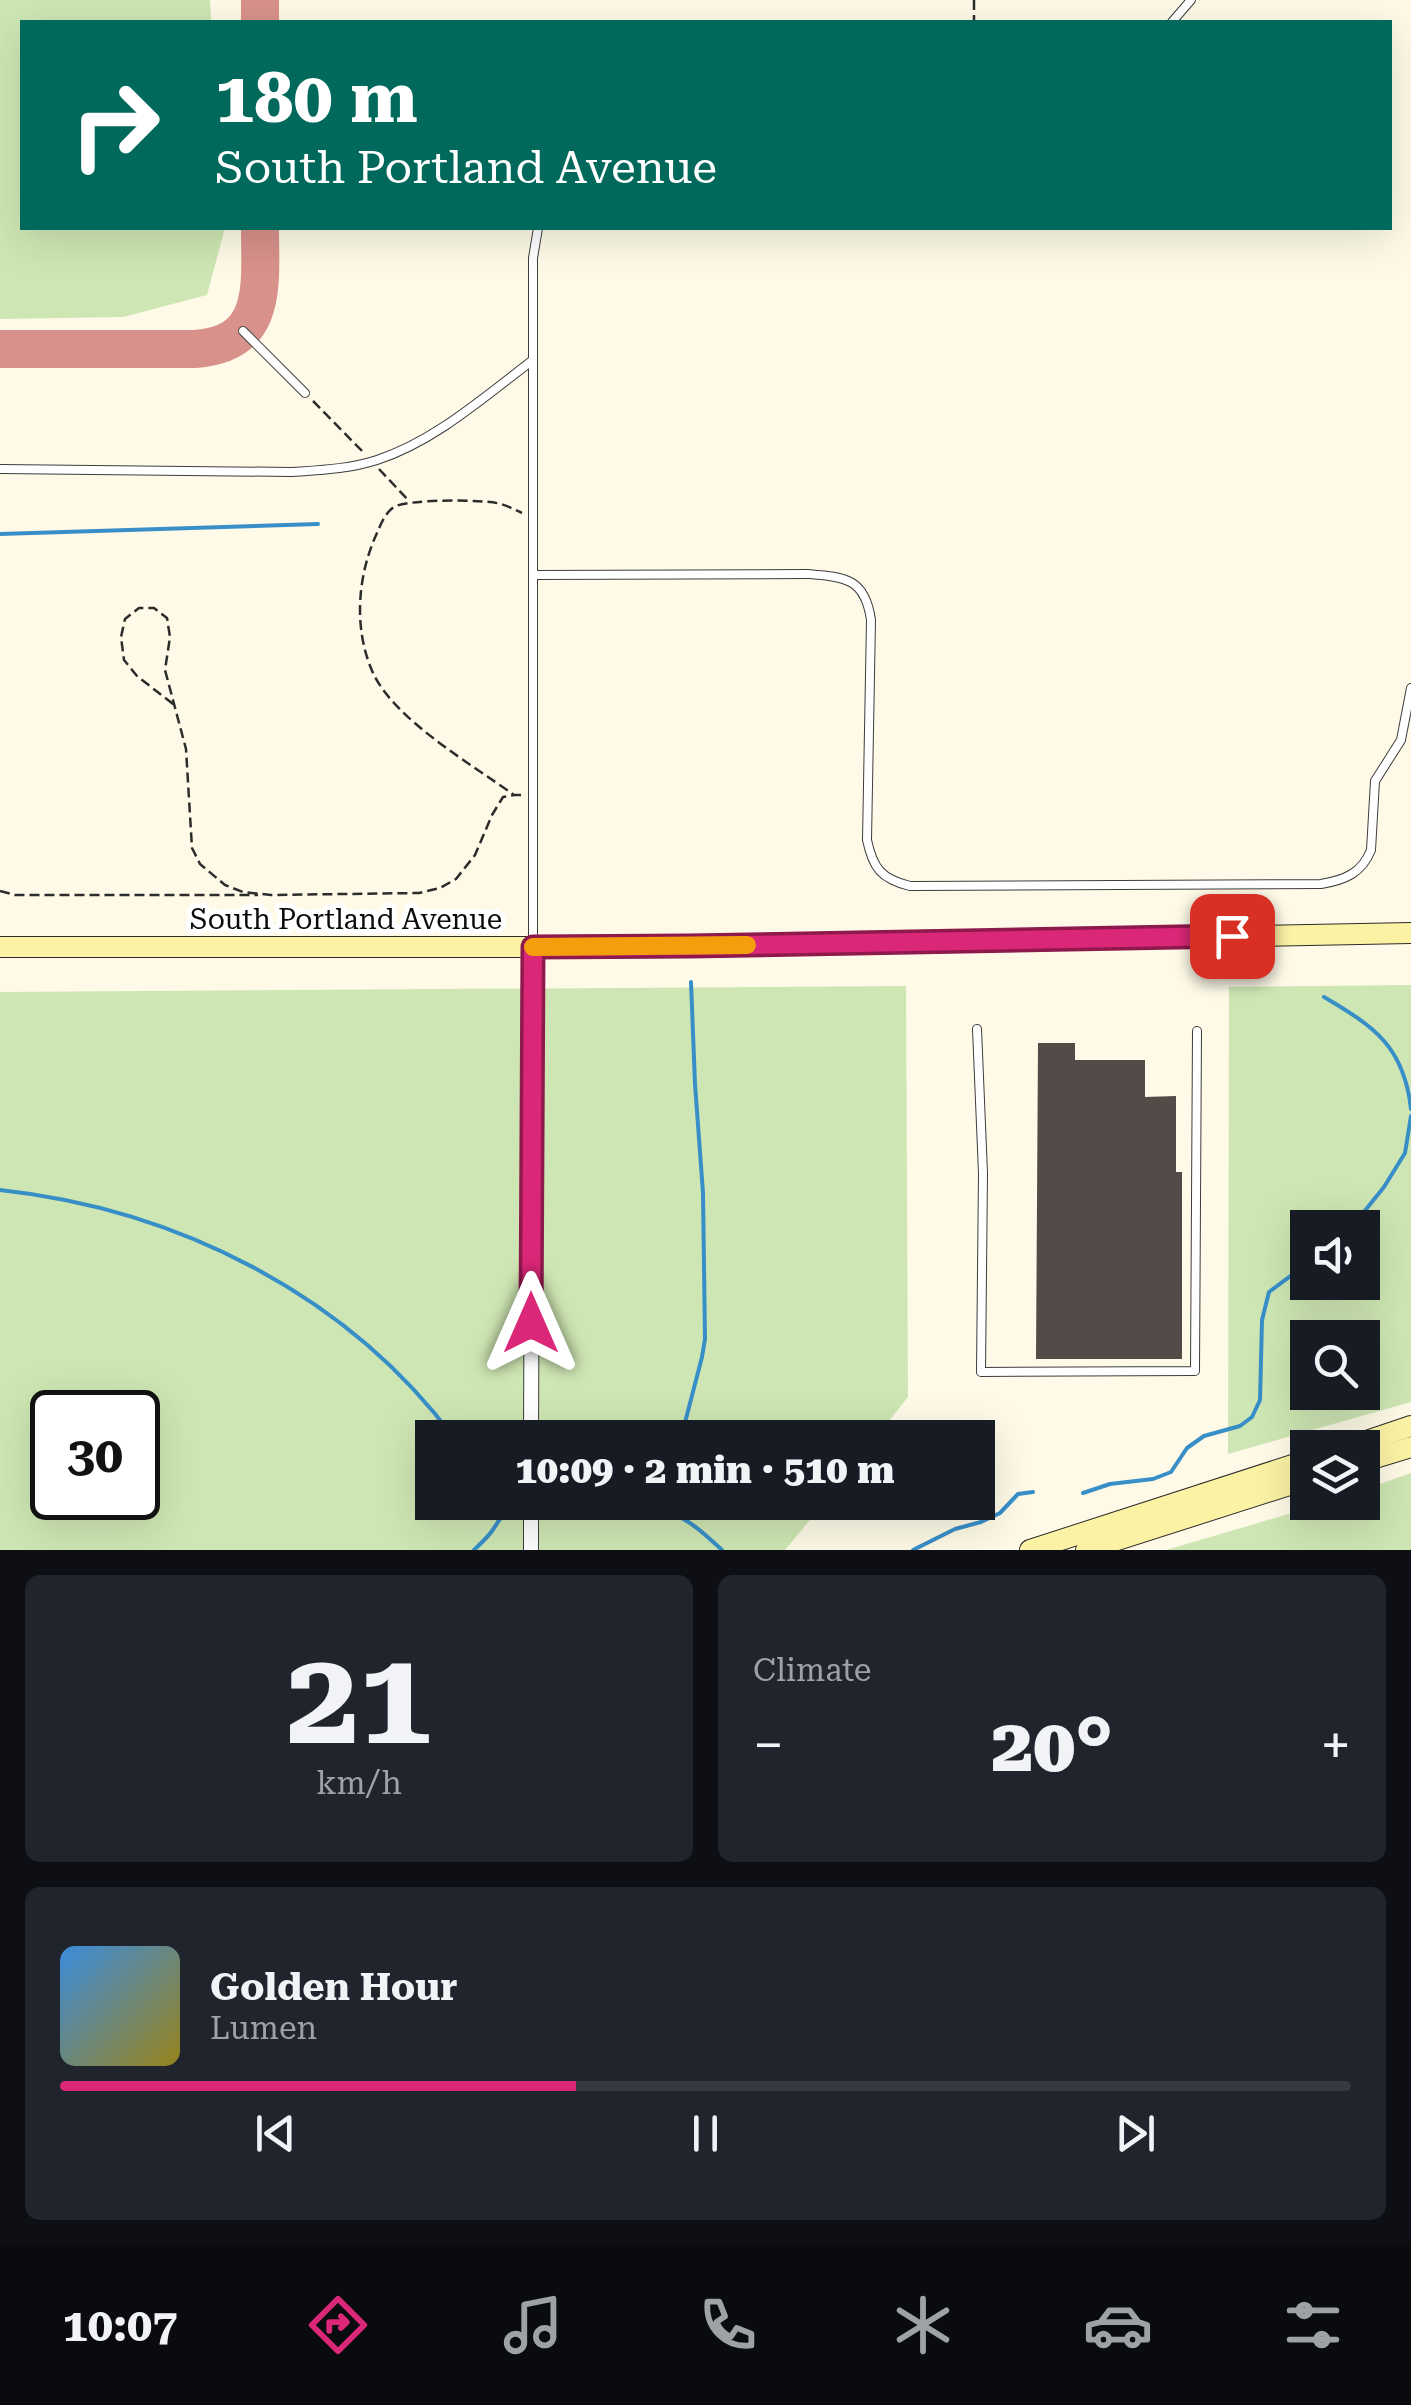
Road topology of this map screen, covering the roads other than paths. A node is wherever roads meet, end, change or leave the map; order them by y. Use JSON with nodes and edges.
{"nodes":[{"id":1,"x":1191,"y":0,"type":"edge"},
{"id":2,"x":1174,"y":20,"type":"edge"},
{"id":3,"x":538,"y":230,"type":"edge"},
{"id":4,"x":243,"y":330,"type":"dead end"},
{"id":5,"x":533,"y":360,"type":"junction"},
{"id":6,"x":305,"y":393,"type":"road end"},
{"id":7,"x":0,"y":469,"type":"edge"},
{"id":8,"x":532,"y":575,"type":"junction"},
{"id":9,"x":1411,"y":688,"type":"edge"},
{"id":10,"x":1411,"y":934,"type":"edge"},
{"id":11,"x":0,"y":947,"type":"edge"},
{"id":12,"x":533,"y":947,"type":"junction"},
{"id":13,"x":976,"y":1029,"type":"dead end"},
{"id":14,"x":1197,"y":1031,"type":"dead end"},
{"id":15,"x":531,"y":1420,"type":"edge"},
{"id":16,"x":1411,"y":1426,"type":"edge"},
{"id":17,"x":1380,"y":1436,"type":"edge"},
{"id":18,"x":1411,"y":1447,"type":"edge"},
{"id":19,"x":1380,"y":1456,"type":"edge"},
{"id":20,"x":1290,"y":1466,"type":"edge"},
{"id":21,"x":1290,"y":1486,"type":"edge"},
{"id":22,"x":531,"y":1520,"type":"edge"},
{"id":23,"x":531,"y":1550,"type":"edge"},
{"id":24,"x":1030,"y":1550,"type":"edge"},
{"id":25,"x":1086,"y":1550,"type":"edge"}],
"edges":[{"from":1,"to":2,"type":"lane"},
{"from":3,"to":5,"type":"lane"},
{"from":4,"to":6,"type":"lane"},
{"from":5,"to":7,"type":"lane"},
{"from":5,"to":8,"type":"lane"},
{"from":8,"to":9,"type":"lane"},
{"from":8,"to":12,"type":"lane"},
{"from":10,"to":12,"type":"main road","name":"South Portland Avenue"},
{"from":11,"to":12,"type":"main road","name":"South Portland Avenue"},
{"from":12,"to":15,"type":"street"},
{"from":13,"to":14,"type":"lane"},
{"from":16,"to":17,"type":"main road"},
{"from":18,"to":19,"type":"main road"},
{"from":20,"to":24,"type":"main road"},
{"from":21,"to":25,"type":"main road"},
{"from":22,"to":23,"type":"street"}]}
